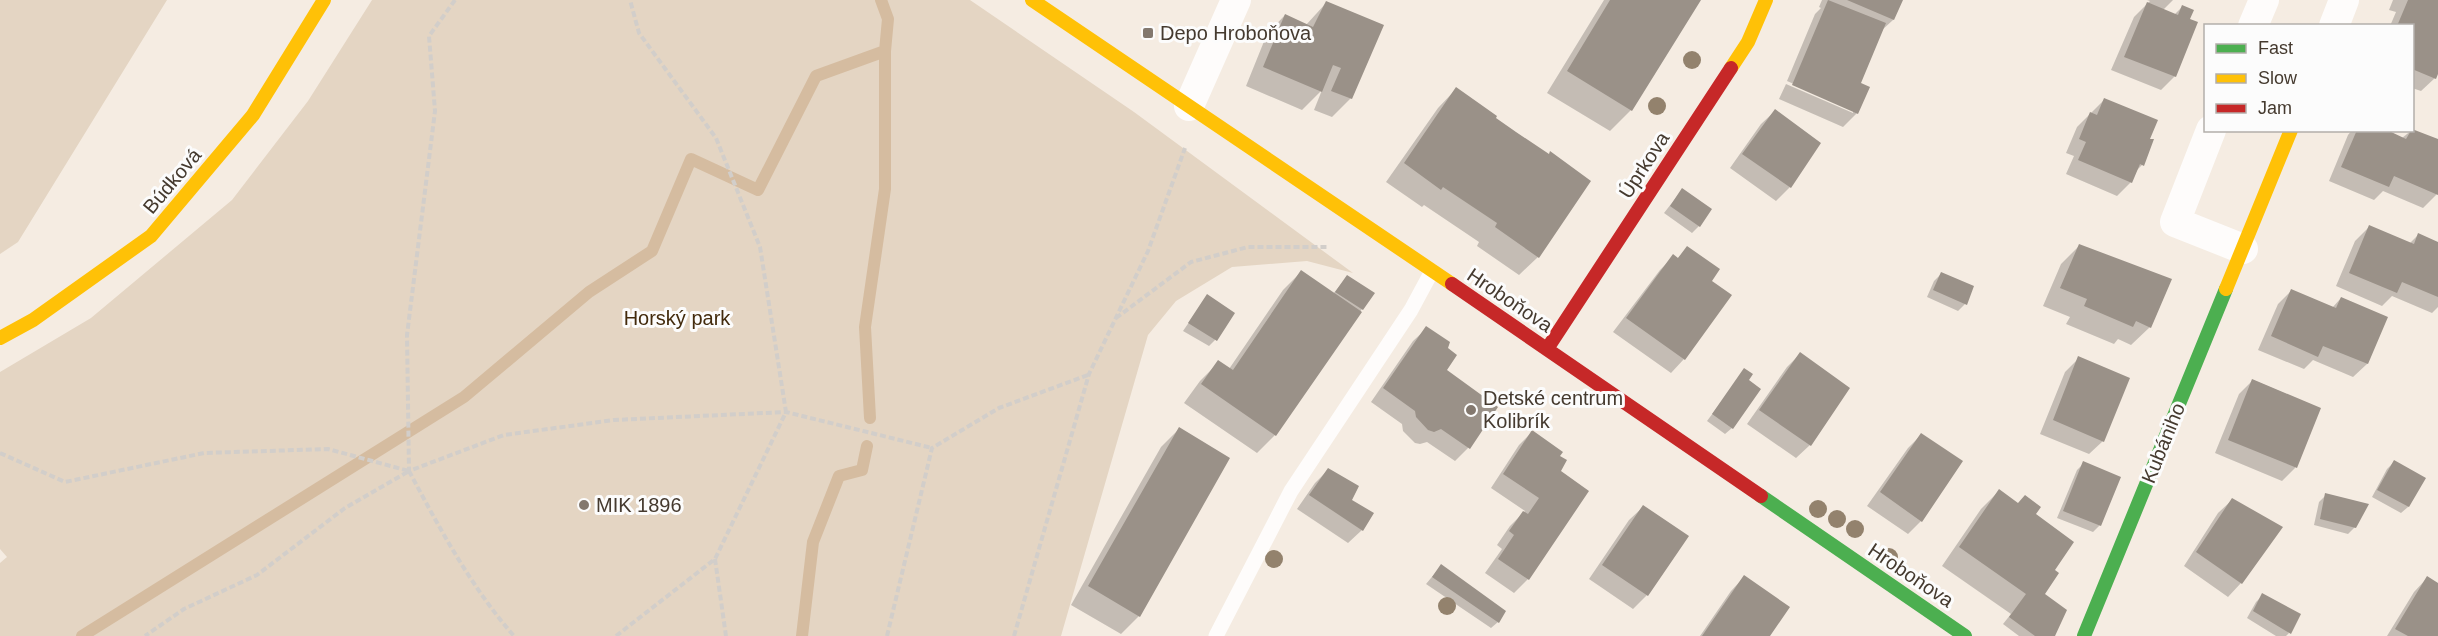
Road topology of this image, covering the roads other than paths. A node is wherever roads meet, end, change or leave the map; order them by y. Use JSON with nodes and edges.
{"nodes":[{"id":1,"x":324,"y":0,"type":"edge"},
{"id":2,"x":1032,"y":0,"type":"edge"},
{"id":3,"x":1236,"y":0,"type":"edge"},
{"id":4,"x":1766,"y":0,"type":"edge"},
{"id":5,"x":2264,"y":0,"type":"edge"},
{"id":6,"x":2344,"y":0,"type":"edge"},
{"id":7,"x":2254,"y":24,"type":"edge"},
{"id":8,"x":2335,"y":24,"type":"edge"},
{"id":9,"x":1189,"y":106,"type":"junction"},
{"id":10,"x":2210,"y":132,"type":"edge"},
{"id":11,"x":2290,"y":132,"type":"edge"},
{"id":12,"x":2243,"y":249,"type":"junction"},
{"id":13,"x":1432,"y":271,"type":"junction"},
{"id":14,"x":0,"y":338,"type":"edge"},
{"id":15,"x":1547,"y":349,"type":"junction"},
{"id":16,"x":1216,"y":636,"type":"edge"},
{"id":17,"x":1965,"y":636,"type":"edge"},
{"id":18,"x":2084,"y":636,"type":"edge"}],
"edges":[{"from":1,"to":14,"type":"street","name":"Búdková"},
{"from":2,"to":9,"type":"street","name":"Hroboňova"},
{"from":3,"to":9,"type":"street"},
{"from":4,"to":15,"type":"street","name":"Úprkova"},
{"from":5,"to":7,"type":"street"},
{"from":6,"to":8,"type":"street"},
{"from":9,"to":13,"type":"street","name":"Hroboňova"},
{"from":10,"to":12,"type":"street"},
{"from":11,"to":12,"type":"street","name":"Kubániho"},
{"from":12,"to":18,"type":"street","name":"Kubániho"},
{"from":13,"to":15,"type":"street","name":"Hroboňova"},
{"from":13,"to":16,"type":"lane"},
{"from":15,"to":17,"type":"street","name":"Hroboňova"}]}
